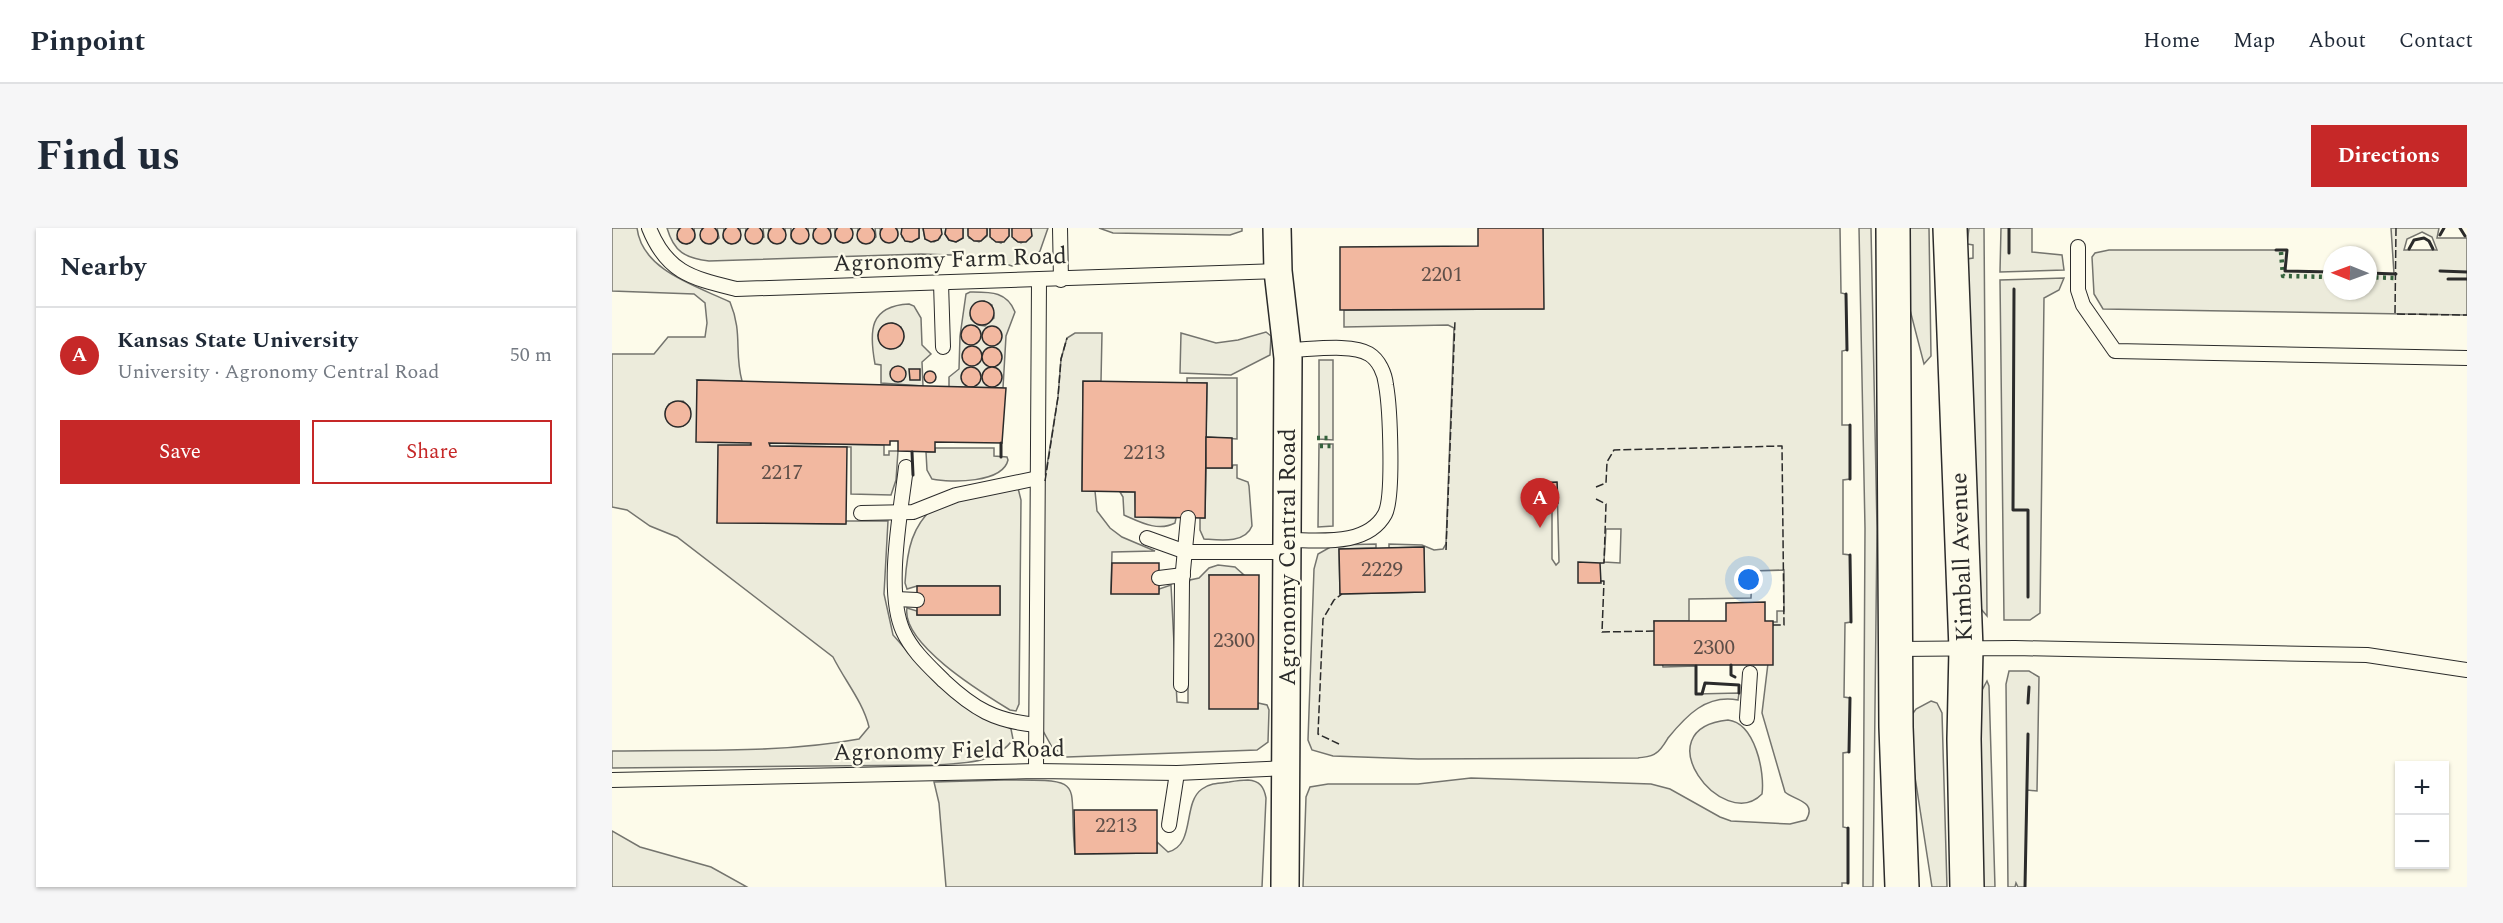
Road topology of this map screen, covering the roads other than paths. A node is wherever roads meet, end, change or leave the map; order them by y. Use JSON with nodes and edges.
{"nodes":[{"id":1,"x":649,"y":228,"type":"edge"},
{"id":2,"x":1060,"y":228,"type":"edge"},
{"id":3,"x":1277,"y":228,"type":"edge"},
{"id":4,"x":1893,"y":228,"type":"edge"},
{"id":5,"x":1950,"y":228,"type":"edge"},
{"id":6,"x":2078,"y":247,"type":"dead end"},
{"id":7,"x":1278,"y":270,"type":"junction"},
{"id":8,"x":1039,"y":280,"type":"junction"},
{"id":9,"x":1061,"y":280,"type":"junction"},
{"id":10,"x":941,"y":283,"type":"junction"},
{"id":11,"x":943,"y":347,"type":"dead end"},
{"id":12,"x":1287,"y":350,"type":"junction"},
{"id":13,"x":2467,"y":357,"type":"edge"},
{"id":14,"x":906,"y":467,"type":"dead end"},
{"id":15,"x":1038,"y":478,"type":"junction"},
{"id":16,"x":861,"y":513,"type":"dead end"},
{"id":17,"x":901,"y":513,"type":"junction"},
{"id":18,"x":1188,"y":518,"type":"dead end"},
{"id":19,"x":1147,"y":538,"type":"dead end"},
{"id":20,"x":1287,"y":546,"type":"junction"},
{"id":21,"x":1186,"y":552,"type":"junction"},
{"id":22,"x":1183,"y":575,"type":"junction"},
{"id":23,"x":1159,"y":578,"type":"dead end"},
{"id":24,"x":896,"y":599,"type":"junction"},
{"id":25,"x":917,"y":600,"type":"dead end"},
{"id":26,"x":1896,"y":649,"type":"junction"},
{"id":27,"x":1966,"y":649,"type":"junction"},
{"id":28,"x":2467,"y":670,"type":"edge"},
{"id":29,"x":1750,"y":674,"type":"dead end"},
{"id":30,"x":1181,"y":685,"type":"dead end"},
{"id":31,"x":1747,"y":718,"type":"dead end"},
{"id":32,"x":1036,"y":725,"type":"junction"},
{"id":33,"x":1287,"y":768,"type":"junction"},
{"id":34,"x":1036,"y":771,"type":"junction"},
{"id":35,"x":1177,"y":773,"type":"junction"},
{"id":36,"x":612,"y":780,"type":"edge"},
{"id":37,"x":1169,"y":825,"type":"dead end"},
{"id":38,"x":1285,"y":887,"type":"edge"},
{"id":39,"x":1902,"y":887,"type":"edge"},
{"id":40,"x":1967,"y":887,"type":"edge"}],
"edges":[{"from":1,"to":10,"type":"lane","name":"Agronomy Farm Road"},
{"from":2,"to":9,"type":"lane"},
{"from":3,"to":7,"type":"street","name":"Agronomy Central Road"},
{"from":4,"to":26,"type":"main road"},
{"from":5,"to":27,"type":"main road","name":"Kimball Avenue"},
{"from":6,"to":13,"type":"lane"},
{"from":7,"to":9,"type":"lane","name":"Agronomy Farm Road"},
{"from":7,"to":12,"type":"street","name":"Agronomy Central Road"},
{"from":8,"to":9,"type":"lane","name":"Agronomy Farm Road"},
{"from":8,"to":10,"type":"lane","name":"Agronomy Farm Road"},
{"from":8,"to":15,"type":"lane"},
{"from":10,"to":11,"type":"lane"},
{"from":12,"to":20,"type":"street","name":"Agronomy Central Road"},
{"from":12,"to":20,"type":"lane"},
{"from":14,"to":17,"type":"lane"},
{"from":15,"to":17,"type":"lane"},
{"from":15,"to":32,"type":"lane"},
{"from":16,"to":17,"type":"lane"},
{"from":17,"to":24,"type":"lane"},
{"from":18,"to":21,"type":"lane"},
{"from":19,"to":21,"type":"lane"},
{"from":20,"to":21,"type":"lane"},
{"from":20,"to":33,"type":"street","name":"Agronomy Central Road"},
{"from":21,"to":22,"type":"lane"},
{"from":22,"to":23,"type":"lane"},
{"from":22,"to":30,"type":"lane"},
{"from":24,"to":25,"type":"lane"},
{"from":24,"to":32,"type":"lane"},
{"from":26,"to":27,"type":"lane"},
{"from":26,"to":39,"type":"main road"},
{"from":27,"to":28,"type":"lane"},
{"from":27,"to":40,"type":"main road","name":"Kimball Avenue"},
{"from":29,"to":31,"type":"lane"},
{"from":32,"to":34,"type":"lane"},
{"from":33,"to":35,"type":"lane","name":"Agronomy Field Road"},
{"from":33,"to":38,"type":"street","name":"Agronomy Central Road"},
{"from":34,"to":35,"type":"lane","name":"Agronomy Field Road"},
{"from":34,"to":36,"type":"lane","name":"Agronomy Field Road"},
{"from":35,"to":37,"type":"lane"}]}
